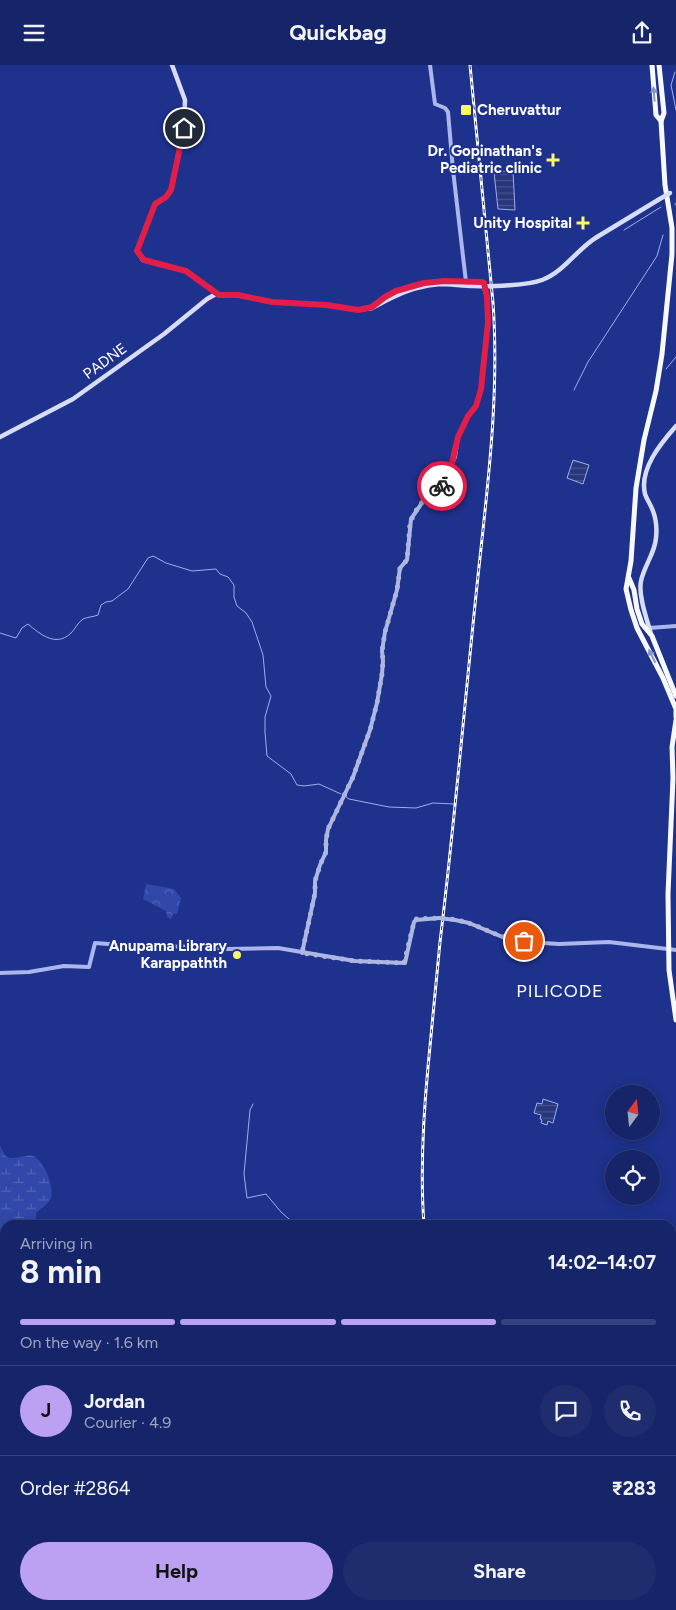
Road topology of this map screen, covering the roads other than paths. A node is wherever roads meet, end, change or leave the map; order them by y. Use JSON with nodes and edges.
{"nodes":[{"id":1,"x":172,"y":65,"type":"edge"},
{"id":2,"x":430,"y":65,"type":"edge"},
{"id":3,"x":652,"y":65,"type":"edge"},
{"id":4,"x":659,"y":65,"type":"edge"},
{"id":5,"x":661,"y":121,"type":"junction"},
{"id":6,"x":676,"y":189,"type":"edge"},
{"id":7,"x":466,"y":282,"type":"junction"},
{"id":8,"x":216,"y":294,"type":"junction"},
{"id":9,"x":372,"y":307,"type":"junction"},
{"id":10,"x":676,"y":426,"type":"edge"},
{"id":11,"x":0,"y":437,"type":"edge"},
{"id":12,"x":629,"y":578,"type":"junction"},
{"id":13,"x":676,"y":626,"type":"edge"},
{"id":14,"x":649,"y":628,"type":"junction"},
{"id":15,"x":652,"y":636,"type":"junction"},
{"id":16,"x":676,"y":696,"type":"edge"},
{"id":17,"x":676,"y":718,"type":"edge"},
{"id":18,"x":668,"y":949,"type":"junction"},
{"id":19,"x":676,"y":950,"type":"edge"},
{"id":20,"x":302,"y":953,"type":"junction"},
{"id":21,"x":0,"y":973,"type":"edge"},
{"id":22,"x":676,"y":1020,"type":"edge"}],
"edges":[{"from":1,"to":8,"type":"main road"},
{"from":2,"to":7,"type":"street"},
{"from":5,"to":3,"type":"highway","one_way":true},
{"from":4,"to":5,"type":"highway"},
{"from":5,"to":12,"type":"highway"},
{"from":6,"to":9,"type":"main road","bridge":true},
{"from":7,"to":9,"type":"main road"},
{"from":7,"to":20,"type":"street"},
{"from":8,"to":9,"type":"main road"},
{"from":8,"to":11,"type":"main road","name":"PADNE"},
{"from":10,"to":14,"type":"main road"},
{"from":12,"to":15,"type":"highway"},
{"from":17,"to":12,"type":"highway","one_way":true},
{"from":13,"to":14,"type":"street"},
{"from":14,"to":15,"type":"main road"},
{"from":15,"to":16,"type":"highway"},
{"from":17,"to":18,"type":"highway"},
{"from":18,"to":19,"type":"street"},
{"from":18,"to":20,"type":"street","bridge":true},
{"from":18,"to":22,"type":"highway"},
{"from":20,"to":21,"type":"street"}]}
